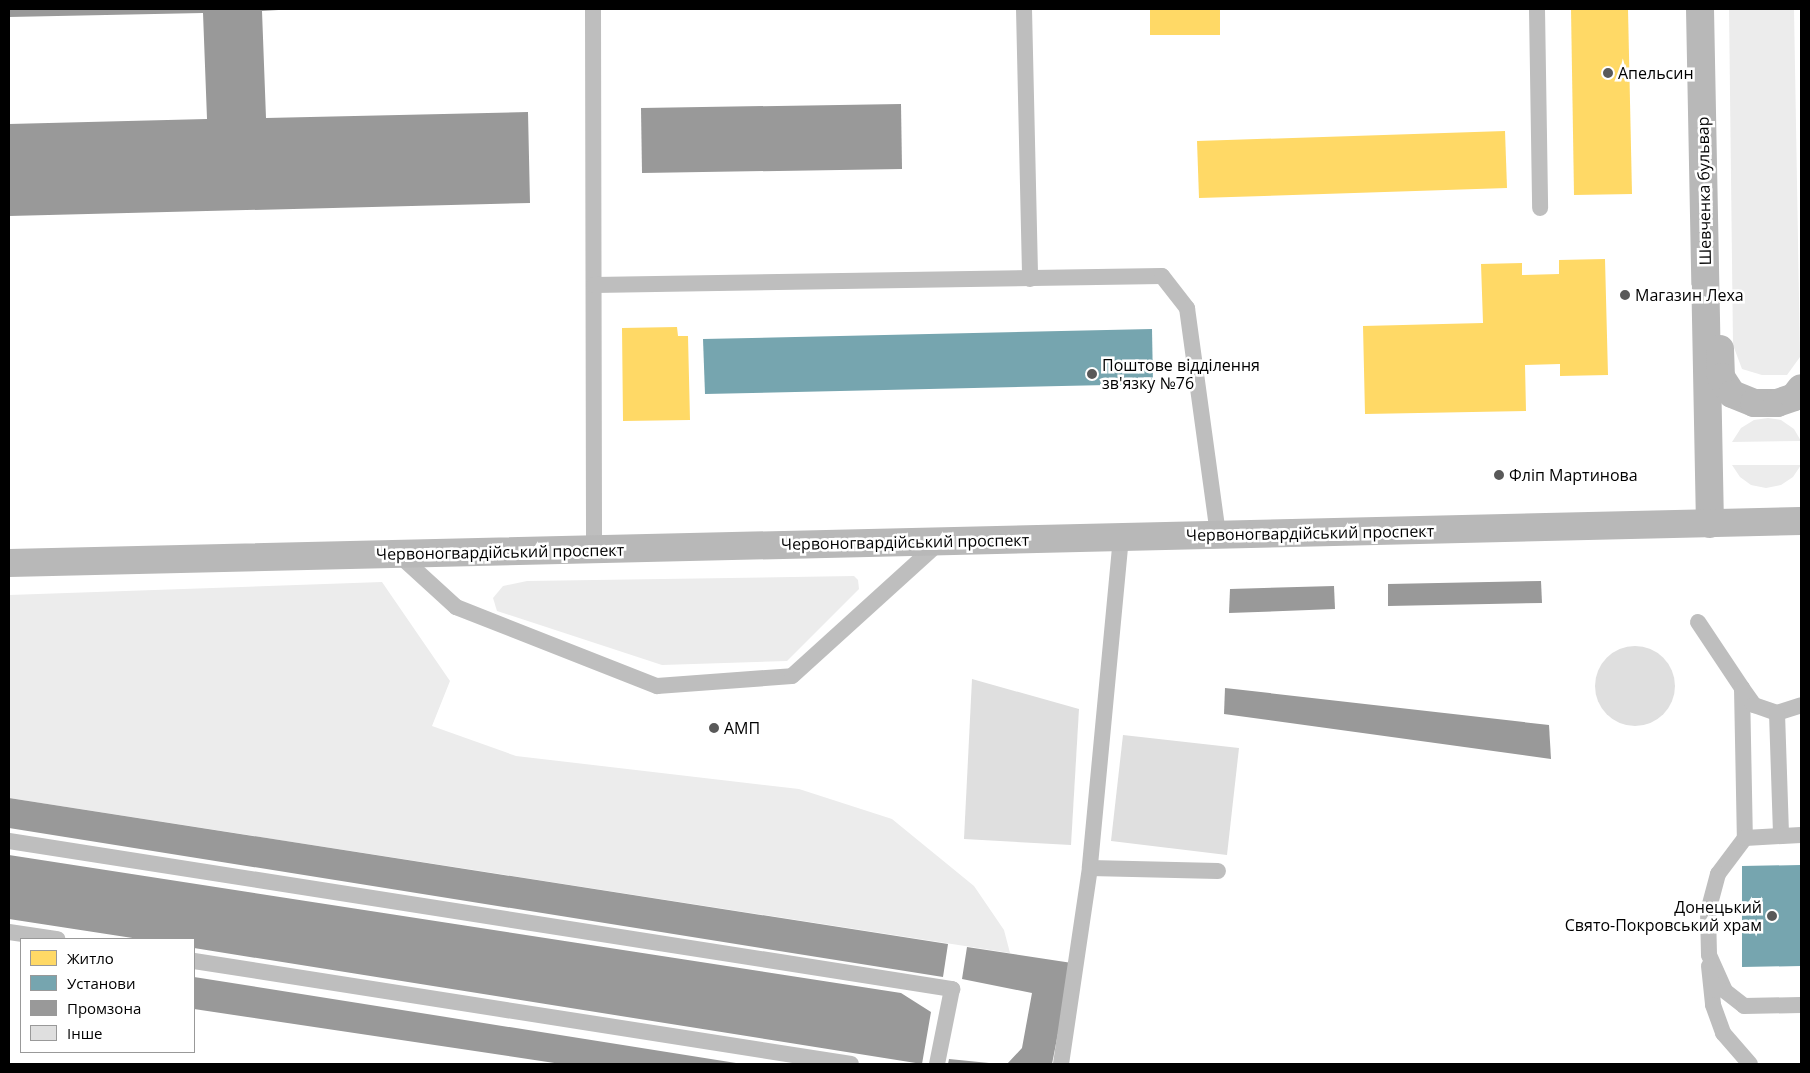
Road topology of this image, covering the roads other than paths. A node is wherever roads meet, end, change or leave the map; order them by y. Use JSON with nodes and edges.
{"nodes":[{"id":1,"x":593,"y":9,"type":"edge"},
{"id":2,"x":1024,"y":9,"type":"edge"},
{"id":3,"x":1537,"y":9,"type":"edge"},
{"id":4,"x":1700,"y":9,"type":"edge"},
{"id":5,"x":1706,"y":9,"type":"edge"},
{"id":6,"x":1540,"y":208,"type":"dead end"},
{"id":7,"x":1030,"y":279,"type":"junction"},
{"id":8,"x":594,"y":285,"type":"junction"},
{"id":9,"x":1801,"y":388,"type":"edge"},
{"id":10,"x":1801,"y":521,"type":"edge"},
{"id":11,"x":1710,"y":524,"type":"junction"},
{"id":12,"x":1218,"y":535,"type":"junction"},
{"id":13,"x":1121,"y":537,"type":"junction"},
{"id":14,"x":941,"y":541,"type":"junction"},
{"id":15,"x":594,"y":550,"type":"junction"},
{"id":16,"x":398,"y":554,"type":"junction"},
{"id":17,"x":9,"y":563,"type":"edge"},
{"id":18,"x":1698,"y":622,"type":"dead end"},
{"id":19,"x":1742,"y":688,"type":"junction"},
{"id":20,"x":1801,"y":705,"type":"edge"},
{"id":21,"x":1777,"y":713,"type":"junction"},
{"id":22,"x":1801,"y":835,"type":"edge"},
{"id":23,"x":1781,"y":836,"type":"junction"},
{"id":24,"x":1745,"y":838,"type":"junction"},
{"id":25,"x":9,"y":841,"type":"edge"},
{"id":26,"x":1090,"y":868,"type":"junction"},
{"id":27,"x":1218,"y":871,"type":"dead end"},
{"id":28,"x":9,"y":932,"type":"edge"},
{"id":29,"x":50,"y":938,"type":"edge"},
{"id":30,"x":1708,"y":955,"type":"junction"},
{"id":31,"x":195,"y":961,"type":"edge"},
{"id":32,"x":1801,"y":1005,"type":"edge"},
{"id":33,"x":851,"y":1064,"type":"edge"},
{"id":34,"x":937,"y":1064,"type":"edge"},
{"id":35,"x":1062,"y":1064,"type":"edge"},
{"id":36,"x":1750,"y":1064,"type":"edge"}],
"edges":[{"from":1,"to":8,"type":"lane"},
{"from":2,"to":7,"type":"lane"},
{"from":3,"to":6,"type":"lane"},
{"from":4,"to":11,"type":"main road","name":"Шевченка бульвар"},
{"from":5,"to":9,"type":"main road"},
{"from":7,"to":8,"type":"lane"},
{"from":7,"to":12,"type":"lane"},
{"from":8,"to":15,"type":"lane"},
{"from":10,"to":11,"type":"main road","name":"Червоногвардійський проспект"},
{"from":11,"to":12,"type":"main road","name":"Червоногвардійський проспект"},
{"from":12,"to":13,"type":"main road","name":"Червоногвардійський проспект"},
{"from":13,"to":14,"type":"main road","name":"Червоногвардійський проспект"},
{"from":13,"to":26,"type":"lane"},
{"from":14,"to":15,"type":"main road","name":"Червоногвардійський проспект"},
{"from":14,"to":16,"type":"lane"},
{"from":15,"to":16,"type":"main road","name":"Червоногвардійський проспект"},
{"from":16,"to":17,"type":"main road","name":"Червоногвардійський проспект"},
{"from":18,"to":19,"type":"lane"},
{"from":19,"to":21,"type":"lane"},
{"from":19,"to":24,"type":"lane"},
{"from":20,"to":21,"type":"lane"},
{"from":21,"to":23,"type":"lane"},
{"from":22,"to":23,"type":"lane"},
{"from":23,"to":24,"type":"lane"},
{"from":24,"to":30,"type":"lane"},
{"from":25,"to":34,"type":"lane"},
{"from":26,"to":27,"type":"lane"},
{"from":26,"to":35,"type":"lane"},
{"from":28,"to":29,"type":"lane"},
{"from":30,"to":32,"type":"lane"},
{"from":30,"to":36,"type":"lane"},
{"from":31,"to":33,"type":"lane"}]}
